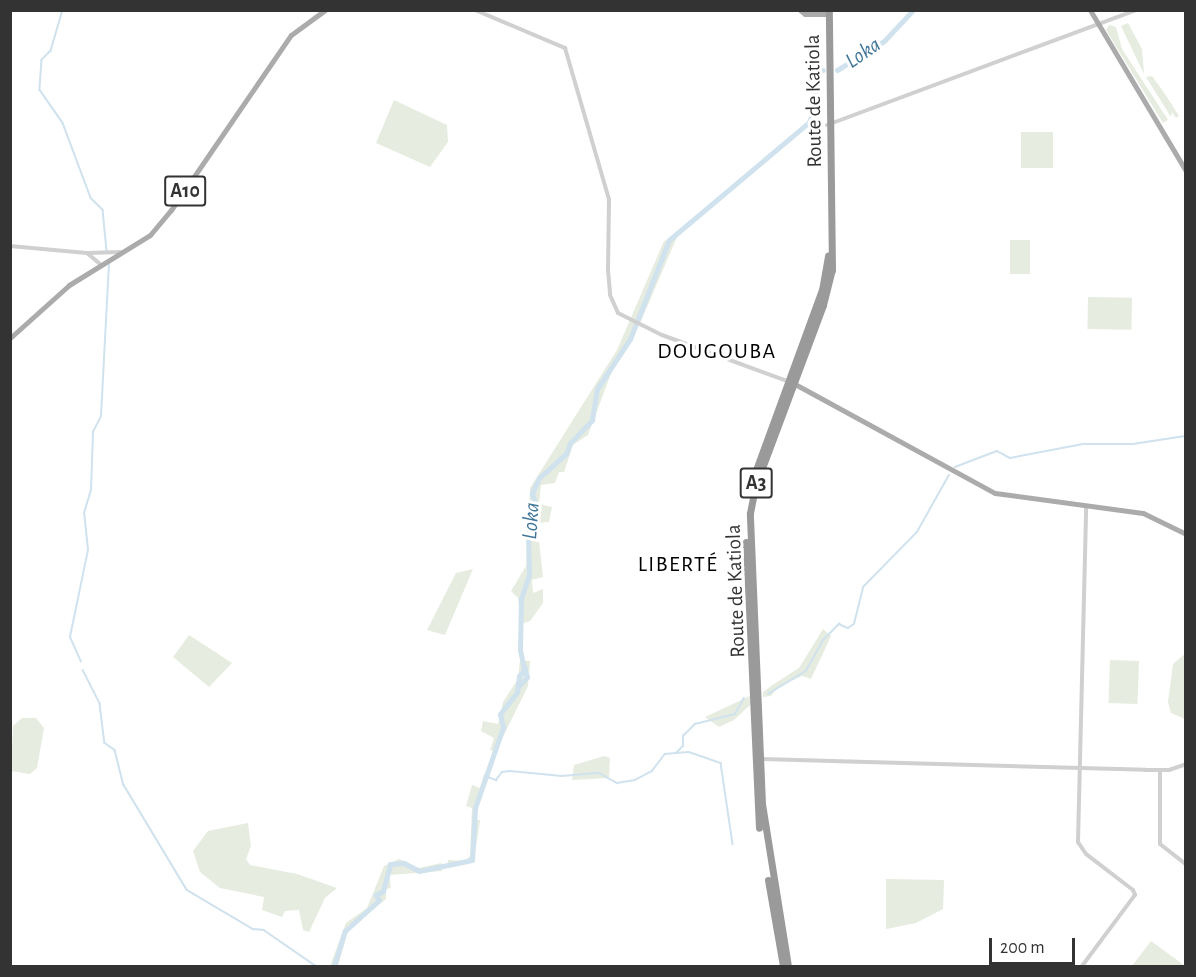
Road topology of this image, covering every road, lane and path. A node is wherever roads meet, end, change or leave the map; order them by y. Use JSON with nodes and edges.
{"nodes":[{"id":1,"x":325,"y":10,"type":"edge"},
{"id":2,"x":475,"y":10,"type":"edge"},
{"id":3,"x":800,"y":10,"type":"edge"},
{"id":4,"x":1090,"y":10,"type":"edge"},
{"id":5,"x":1137,"y":10,"type":"edge"},
{"id":6,"x":827,"y":12,"type":"edge"},
{"id":7,"x":1098,"y":24,"type":"junction"},
{"id":8,"x":829,"y":125,"type":"junction"},
{"id":9,"x":1185,"y":171,"type":"edge"},
{"id":10,"x":10,"y":246,"type":"edge"},
{"id":11,"x":128,"y":251,"type":"junction"},
{"id":12,"x":87,"y":253,"type":"junction"},
{"id":13,"x":100,"y":264,"type":"junction"},
{"id":14,"x":10,"y":338,"type":"edge"},
{"id":15,"x":791,"y":382,"type":"junction"},
{"id":16,"x":1086,"y":506,"type":"junction"},
{"id":17,"x":1185,"y":534,"type":"edge"},
{"id":18,"x":758,"y":759,"type":"junction"},
{"id":19,"x":1185,"y":765,"type":"edge"},
{"id":20,"x":1079,"y":768,"type":"junction"},
{"id":21,"x":1160,"y":770,"type":"junction"},
{"id":22,"x":1185,"y":864,"type":"edge"},
{"id":23,"x":783,"y":966,"type":"edge"},
{"id":24,"x":788,"y":966,"type":"edge"},
{"id":25,"x":1082,"y":966,"type":"edge"}],
"edges":[{"from":1,"to":11,"type":"main road","number":"A10"},
{"from":2,"to":15,"type":"street"},
{"from":3,"to":6,"type":"main road"},
{"from":4,"to":7,"type":"main road"},
{"from":5,"to":7,"type":"street"},
{"from":6,"to":8,"type":"highway","name":"Route de Katiola","number":"A3"},
{"from":7,"to":8,"type":"street"},
{"from":7,"to":9,"type":"main road"},
{"from":8,"to":15,"type":"highway","name":"Route de Katiola","number":"A3"},
{"from":10,"to":12,"type":"street"},
{"from":11,"to":12,"type":"street"},
{"from":11,"to":13,"type":"main road","number":"A10"},
{"from":12,"to":13,"type":"street"},
{"from":13,"to":14,"type":"main road","number":"A10"},
{"from":15,"to":16,"type":"main road"},
{"from":15,"to":18,"type":"highway","name":"Route de Katiola","number":"A3"},
{"from":16,"to":17,"type":"main road"},
{"from":16,"to":20,"type":"street"},
{"from":18,"to":20,"type":"street"},
{"from":18,"to":23,"type":"highway","name":"Route de Katiola","number":"A3"},
{"from":18,"to":24,"type":"highway","name":"Route de Katiola","number":"A3"},
{"from":19,"to":21,"type":"street"},
{"from":20,"to":21,"type":"street"},
{"from":20,"to":25,"type":"street"},
{"from":21,"to":22,"type":"street"}]}
